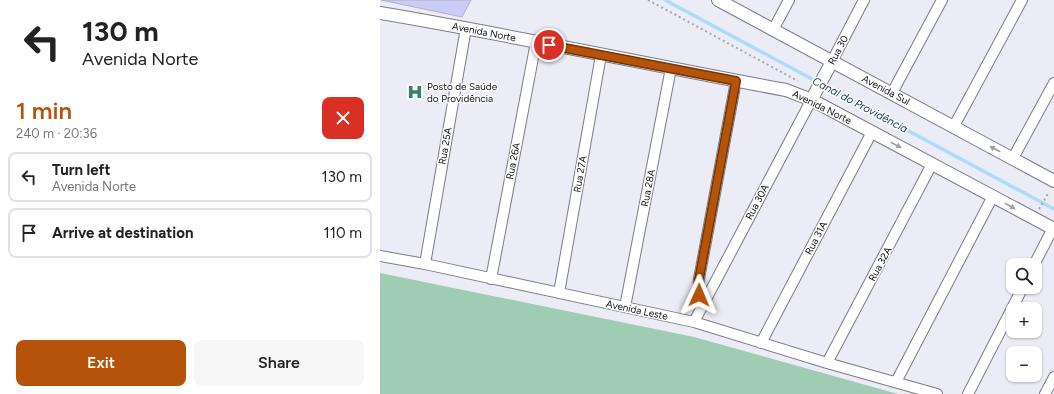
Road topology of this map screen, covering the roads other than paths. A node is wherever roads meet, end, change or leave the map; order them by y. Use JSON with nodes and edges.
{"nodes":[{"id":1,"x":718,"y":0,"type":"edge"},
{"id":2,"x":789,"y":0,"type":"edge"},
{"id":3,"x":864,"y":0,"type":"edge"},
{"id":4,"x":942,"y":0,"type":"edge"},
{"id":5,"x":1022,"y":0,"type":"edge"},
{"id":6,"x":380,"y":13,"type":"edge"},
{"id":7,"x":466,"y":28,"type":"junction"},
{"id":8,"x":773,"y":30,"type":"junction"},
{"id":9,"x":536,"y":42,"type":"junction"},
{"id":10,"x":602,"y":55,"type":"junction"},
{"id":11,"x":830,"y":64,"type":"junction"},
{"id":12,"x":671,"y":68,"type":"junction"},
{"id":13,"x":736,"y":81,"type":"junction"},
{"id":14,"x":1054,"y":83,"type":"edge"},
{"id":15,"x":892,"y":93,"type":"junction"},
{"id":16,"x":813,"y":97,"type":"junction"},
{"id":17,"x":954,"y":126,"type":"junction"},
{"id":18,"x":872,"y":132,"type":"junction"},
{"id":19,"x":1013,"y":158,"type":"junction"},
{"id":20,"x":932,"y":164,"type":"junction"},
{"id":21,"x":1051,"y":186,"type":"edge"},
{"id":22,"x":993,"y":196,"type":"junction"},
{"id":23,"x":1053,"y":229,"type":"edge"},
{"id":24,"x":380,"y":256,"type":"edge"},
{"id":25,"x":1038,"y":258,"type":"edge"},
{"id":26,"x":425,"y":264,"type":"junction"},
{"id":27,"x":491,"y":279,"type":"junction"},
{"id":28,"x":559,"y":293,"type":"junction"},
{"id":29,"x":1019,"y":294,"type":"edge"},
{"id":30,"x":703,"y":304,"type":"junction"},
{"id":31,"x":625,"y":307,"type":"junction"},
{"id":32,"x":694,"y":322,"type":"junction"},
{"id":33,"x":760,"y":343,"type":"junction"},
{"id":34,"x":827,"y":363,"type":"junction"},
{"id":35,"x":1054,"y":377,"type":"edge"},
{"id":36,"x":896,"y":382,"type":"junction"},
{"id":37,"x":937,"y":394,"type":"edge"},
{"id":38,"x":968,"y":394,"type":"edge"},
{"id":39,"x":1045,"y":394,"type":"edge"}],
"edges":[{"from":1,"to":8,"type":"street","name":"Avenida Sul"},
{"from":2,"to":8,"type":"street"},
{"from":3,"to":11,"type":"street","name":"Rua 30"},
{"from":4,"to":15,"type":"street"},
{"from":5,"to":17,"type":"street"},
{"from":6,"to":7,"type":"street","name":"Avenida Norte"},
{"from":7,"to":9,"type":"street","name":"Avenida Norte"},
{"from":7,"to":26,"type":"street","name":"Rua 25A"},
{"from":8,"to":11,"type":"street","name":"Avenida Sul"},
{"from":9,"to":10,"type":"street","name":"Avenida Norte"},
{"from":9,"to":27,"type":"street","name":"Rua 26A"},
{"from":10,"to":12,"type":"street","name":"Avenida Norte"},
{"from":10,"to":28,"type":"street","name":"Rua 27A"},
{"from":11,"to":15,"type":"street","name":"Avenida Sul"},
{"from":11,"to":16,"type":"street","name":"Rua 30"},
{"from":12,"to":13,"type":"street","name":"Avenida Norte"},
{"from":12,"to":31,"type":"street","name":"Rua 28A"},
{"from":13,"to":16,"type":"street","name":"Avenida Norte"},
{"from":13,"to":30,"type":"street"},
{"from":14,"to":19,"type":"street"},
{"from":15,"to":17,"type":"street","name":"Avenida Sul"},
{"from":16,"to":18,"type":"street","name":"Avenida Norte"},
{"from":16,"to":30,"type":"street","name":"Rua 30A"},
{"from":19,"to":17,"type":"street","name":"Avenida Sul","one_way":true},
{"from":18,"to":20,"type":"street","name":"Avenida Norte","one_way":true},
{"from":18,"to":33,"type":"street","name":"Rua 31A"},
{"from":19,"to":21,"type":"street","name":"Avenida Sul"},
{"from":20,"to":22,"type":"street","name":"Avenida Norte"},
{"from":20,"to":34,"type":"street","name":"Rua 32A"},
{"from":22,"to":23,"type":"street","name":"Avenida Norte","one_way":true},
{"from":22,"to":36,"type":"street"},
{"from":23,"to":25,"type":"street"},
{"from":24,"to":26,"type":"street","name":"Avenida Leste"},
{"from":26,"to":27,"type":"street","name":"Avenida Leste"},
{"from":27,"to":28,"type":"street","name":"Avenida Leste"},
{"from":28,"to":31,"type":"street","name":"Avenida Leste"},
{"from":29,"to":38,"type":"street"},
{"from":30,"to":32,"type":"street","name":"Rua 30A"},
{"from":31,"to":32,"type":"street","name":"Avenida Leste"},
{"from":32,"to":33,"type":"street","name":"Avenida Leste"},
{"from":33,"to":34,"type":"street","name":"Avenida Leste"},
{"from":34,"to":36,"type":"street","name":"Avenida Leste"},
{"from":35,"to":39,"type":"street"},
{"from":36,"to":37,"type":"street","name":"Avenida Leste"}]}
